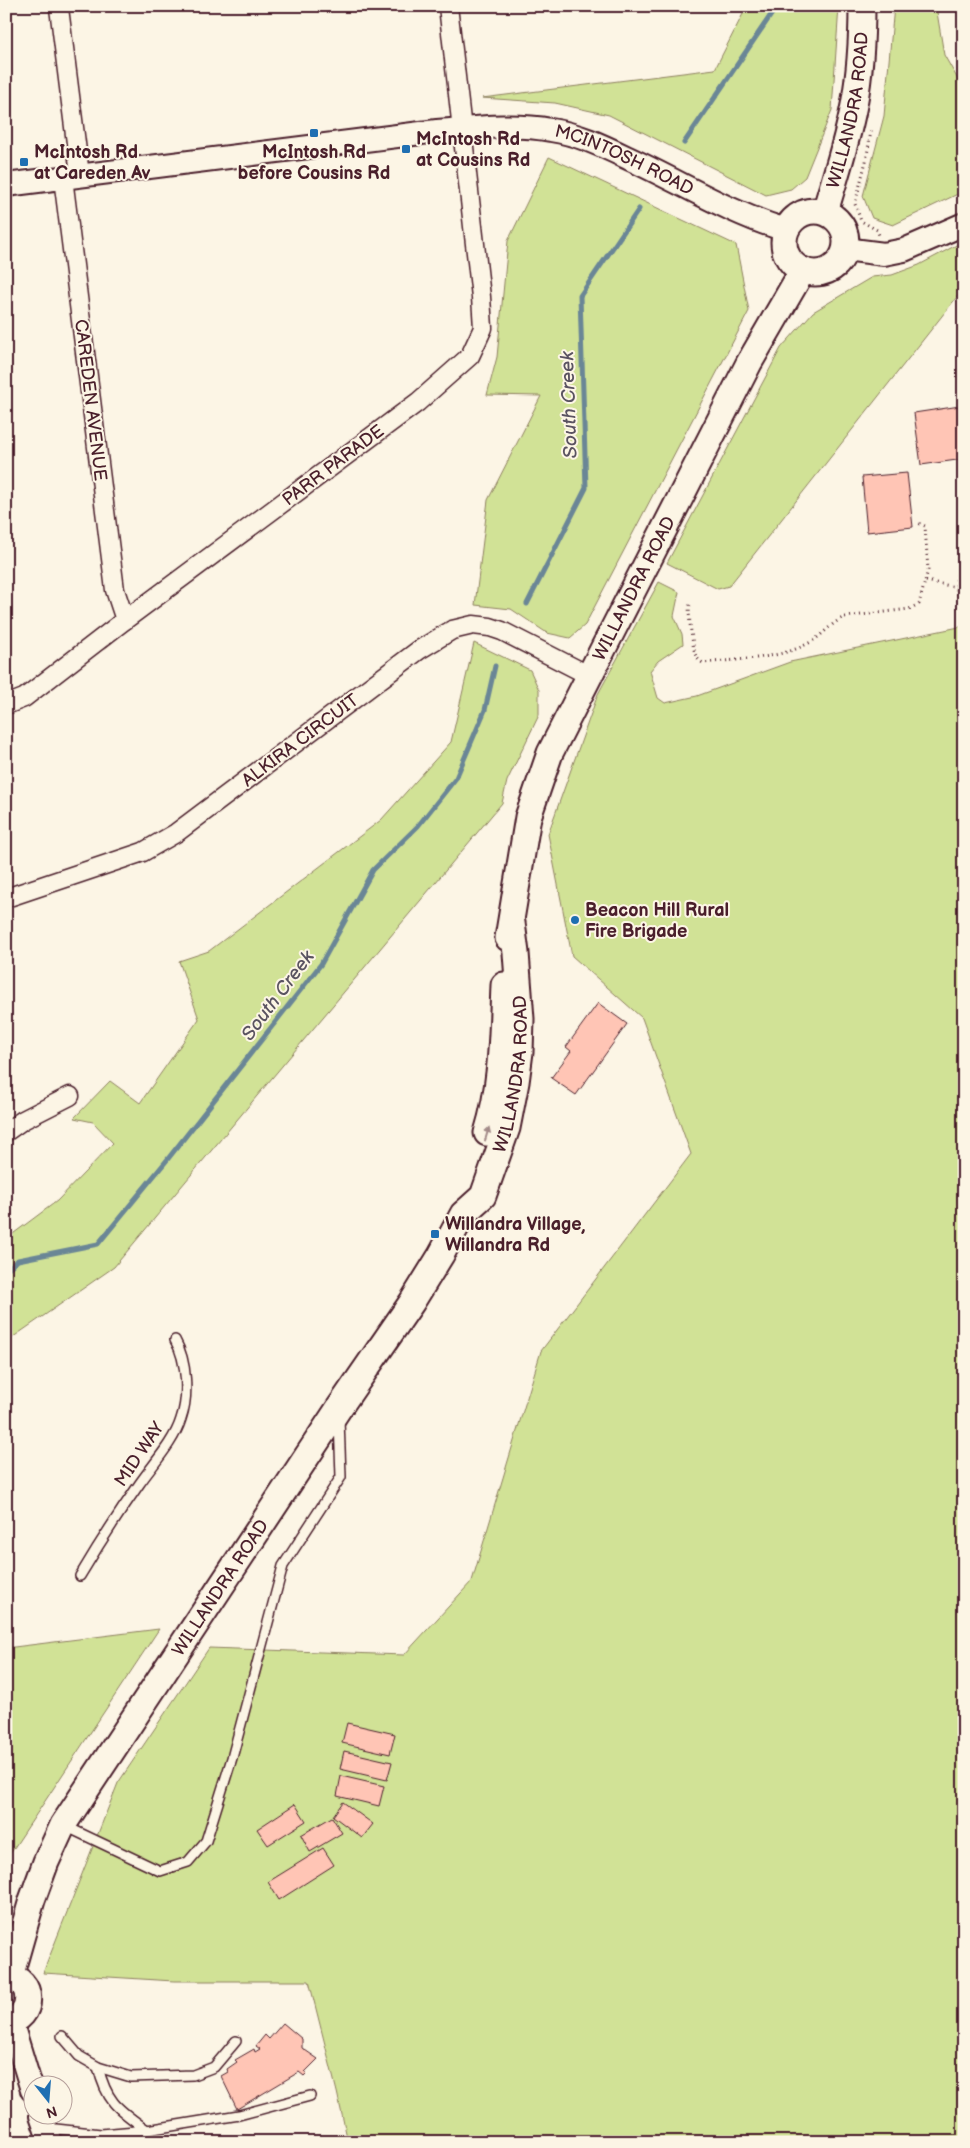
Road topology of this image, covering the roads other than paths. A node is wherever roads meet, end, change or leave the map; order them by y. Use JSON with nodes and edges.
{"nodes":[{"id":1,"x":448,"y":6,"type":"edge"},
{"id":2,"x":862,"y":6,"type":"edge"},
{"id":3,"x":60,"y":8,"type":"dead end"},
{"id":4,"x":463,"y":129,"type":"junction"},
{"id":5,"x":72,"y":176,"type":"junction"},
{"id":6,"x":6,"y":185,"type":"edge"},
{"id":7,"x":825,"y":212,"type":"junction"},
{"id":8,"x":964,"y":224,"type":"edge"},
{"id":9,"x":786,"y":230,"type":"junction"},
{"id":10,"x":845,"y":249,"type":"junction"},
{"id":11,"x":803,"y":270,"type":"junction"},
{"id":12,"x":125,"y":620,"type":"junction"},
{"id":13,"x":590,"y":676,"type":"junction"},
{"id":14,"x":6,"y":705,"type":"edge"},
{"id":15,"x":6,"y":898,"type":"edge"},
{"id":16,"x":70,"y":1096,"type":"dead end"},
{"id":17,"x":6,"y":1132,"type":"edge"},
{"id":18,"x":175,"y":1340,"type":"dead end"},
{"id":19,"x":339,"y":1408,"type":"junction"},
{"id":20,"x":80,"y":1576,"type":"dead end"},
{"id":21,"x":63,"y":1825,"type":"junction"},
{"id":22,"x":8,"y":1977,"type":"edge"},
{"id":23,"x":9,"y":2021,"type":"edge"},
{"id":24,"x":62,"y":2036,"type":"dead end"},
{"id":25,"x":236,"y":2041,"type":"dead end"},
{"id":26,"x":98,"y":2067,"type":"junction"},
{"id":27,"x":27,"y":2076,"type":"edge"},
{"id":28,"x":310,"y":2096,"type":"dead end"},
{"id":29,"x":45,"y":2128,"type":"edge"},
{"id":30,"x":147,"y":2130,"type":"junction"}],
"edges":[{"from":1,"to":4,"type":"street","name":"PARR PARADE"},
{"from":2,"to":7,"type":"main road","name":"WILLANDRA ROAD"},
{"from":3,"to":5,"type":"street","name":"CAREDEN AVENUE"},
{"from":4,"to":5,"type":"street","name":"MCINTOSH ROAD"},
{"from":4,"to":9,"type":"street","name":"MCINTOSH ROAD"},
{"from":4,"to":12,"type":"street","name":"PARR PARADE"},
{"from":5,"to":6,"type":"street","name":"MCINTOSH ROAD"},
{"from":5,"to":12,"type":"street","name":"CAREDEN AVENUE"},
{"from":7,"to":9,"type":"main road"},
{"from":7,"to":10,"type":"main road"},
{"from":8,"to":10,"type":"street"},
{"from":9,"to":11,"type":"main road"},
{"from":10,"to":11,"type":"main road"},
{"from":11,"to":13,"type":"main road","name":"WILLANDRA ROAD"},
{"from":12,"to":14,"type":"street","name":"PARR PARADE"},
{"from":13,"to":15,"type":"street","name":"ALKIRA CIRCUIT"},
{"from":13,"to":19,"type":"main road","name":"WILLANDRA ROAD"},
{"from":16,"to":17,"type":"street"},
{"from":18,"to":20,"type":"lane","name":"MID WAY"},
{"from":19,"to":21,"type":"main road","name":"WILLANDRA ROAD"},
{"from":19,"to":21,"type":"lane"},
{"from":21,"to":22,"type":"main road","name":"WILLANDRA ROAD"},
{"from":22,"to":23,"type":"main road"},
{"from":23,"to":27,"type":"street"},
{"from":24,"to":26,"type":"lane"},
{"from":25,"to":26,"type":"lane"},
{"from":26,"to":30,"type":"lane"},
{"from":28,"to":30,"type":"lane"},
{"from":29,"to":30,"type":"lane"}]}
